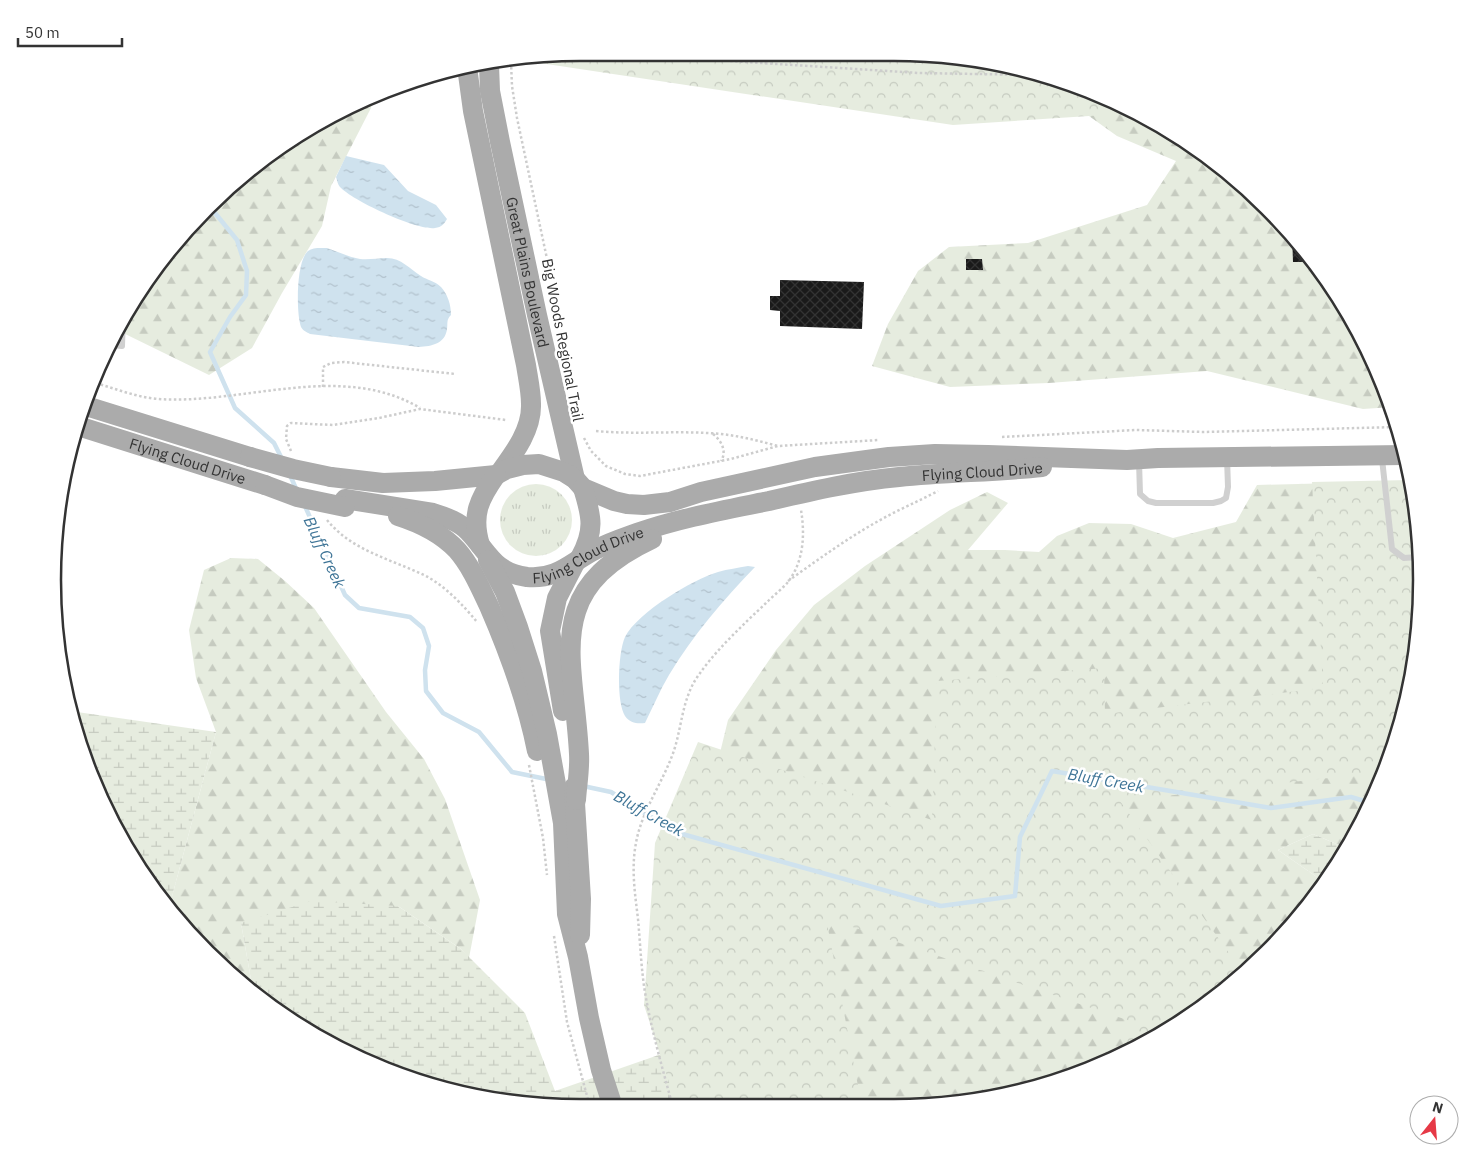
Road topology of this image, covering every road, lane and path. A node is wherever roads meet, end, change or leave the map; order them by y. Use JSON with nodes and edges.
{"nodes":[{"id":1,"x":728,"y":61,"type":"edge"},
{"id":2,"x":511,"y":66,"type":"edge"},
{"id":3,"x":489,"y":69,"type":"edge"},
{"id":4,"x":468,"y":74,"type":"edge"},
{"id":5,"x":1010,"y":75,"type":"edge"},
{"id":6,"x":122,"y":337,"type":"edge"},
{"id":7,"x":118,"y":346,"type":"edge"},
{"id":8,"x":455,"y":374,"type":"dead end"},
{"id":9,"x":100,"y":384,"type":"edge"},
{"id":10,"x":323,"y":387,"type":"junction"},
{"id":11,"x":573,"y":390,"type":"dead end"},
{"id":12,"x":91,"y":408,"type":"edge"},
{"id":13,"x":420,"y":409,"type":"junction"},
{"id":14,"x":506,"y":420,"type":"dead end"},
{"id":15,"x":84,"y":428,"type":"edge"},
{"id":16,"x":1390,"y":428,"type":"edge"},
{"id":17,"x":596,"y":431,"type":"dead end"},
{"id":18,"x":712,"y":433,"type":"junction"},
{"id":19,"x":583,"y":436,"type":"dead end"},
{"id":20,"x":998,"y":437,"type":"dead end"},
{"id":21,"x":885,"y":440,"type":"dead end"},
{"id":22,"x":778,"y":446,"type":"junction"},
{"id":23,"x":292,"y":453,"type":"dead end"},
{"id":24,"x":1382,"y":455,"type":"junction"},
{"id":25,"x":1397,"y":455,"type":"edge"},
{"id":26,"x":1227,"y":458,"type":"junction"},
{"id":27,"x":1133,"y":460,"type":"junction"},
{"id":28,"x":721,"y":461,"type":"junction"},
{"id":29,"x":498,"y":473,"type":"junction"},
{"id":30,"x":579,"y":484,"type":"junction"},
{"id":31,"x":939,"y":491,"type":"dead end"},
{"id":32,"x":798,"y":494,"type":"junction"},
{"id":33,"x":771,"y":500,"type":"junction"},
{"id":34,"x":345,"y":503,"type":"junction"},
{"id":35,"x":324,"y":517,"type":"dead end"},
{"id":36,"x":482,"y":549,"type":"junction"},
{"id":37,"x":1412,"y":557,"type":"edge"},
{"id":38,"x":578,"y":560,"type":"junction"},
{"id":39,"x":787,"y":582,"type":"junction"},
{"id":40,"x":479,"y":625,"type":"dead end"},
{"id":41,"x":556,"y":733,"type":"junction"},
{"id":42,"x":578,"y":957,"type":"junction"},
{"id":43,"x":610,"y":1099,"type":"edge"},
{"id":44,"x":671,"y":1099,"type":"edge"}],
"edges":[{"from":1,"to":5,"type":"path"},
{"from":2,"to":11,"type":"path","name":"Big Woods Regional Trail"},
{"from":3,"to":30,"type":"main road","name":"Great Plains Boulevard"},
{"from":4,"to":29,"type":"main road","name":"Great Plains Boulevard"},
{"from":6,"to":7,"type":"lane"},
{"from":8,"to":10,"type":"path"},
{"from":9,"to":10,"type":"path"},
{"from":10,"to":13,"type":"path"},
{"from":12,"to":29,"type":"main road","name":"Flying Cloud Drive","bridge":true},
{"from":13,"to":14,"type":"path"},
{"from":13,"to":23,"type":"path"},
{"from":15,"to":34,"type":"main road","name":"Flying Cloud Drive","bridge":true},
{"from":16,"to":20,"type":"path"},
{"from":17,"to":18,"type":"path","name":"Big Woods Regional Trail"},
{"from":18,"to":22,"type":"path","name":"Big Woods Regional Trail"},
{"from":18,"to":28,"type":"path"},
{"from":19,"to":28,"type":"path","name":"Big Woods Regional Trail"},
{"from":21,"to":22,"type":"path"},
{"from":22,"to":28,"type":"path","name":"Big Woods Regional Trail"},
{"from":24,"to":25,"type":"main road","name":"Flying Cloud Drive"},
{"from":24,"to":26,"type":"main road","name":"Flying Cloud Drive"},
{"from":24,"to":37,"type":"lane"},
{"from":26,"to":27,"type":"main road","name":"Flying Cloud Drive"},
{"from":26,"to":27,"type":"lane"},
{"from":27,"to":30,"type":"main road","name":"Flying Cloud Drive"},
{"from":27,"to":32,"type":"main road","name":"Flying Cloud Drive"},
{"from":29,"to":30,"type":"main road","name":"Flying Cloud Drive"},
{"from":29,"to":36,"type":"main road"},
{"from":30,"to":38,"type":"main road"},
{"from":31,"to":39,"type":"path"},
{"from":32,"to":33,"type":"main road","name":"Flying Cloud Drive"},
{"from":32,"to":39,"type":"path"},
{"from":33,"to":38,"type":"main road","name":"Flying Cloud Drive"},
{"from":33,"to":41,"type":"main road"},
{"from":34,"to":36,"type":"main road","name":"Flying Cloud Drive"},
{"from":34,"to":41,"type":"main road"},
{"from":35,"to":40,"type":"path"},
{"from":36,"to":38,"type":"main road","name":"Flying Cloud Drive"},
{"from":36,"to":41,"type":"main road"},
{"from":38,"to":41,"type":"main road"},
{"from":39,"to":44,"type":"path"},
{"from":41,"to":42,"type":"main road"},
{"from":41,"to":42,"type":"main road"},
{"from":42,"to":43,"type":"main road"}]}
